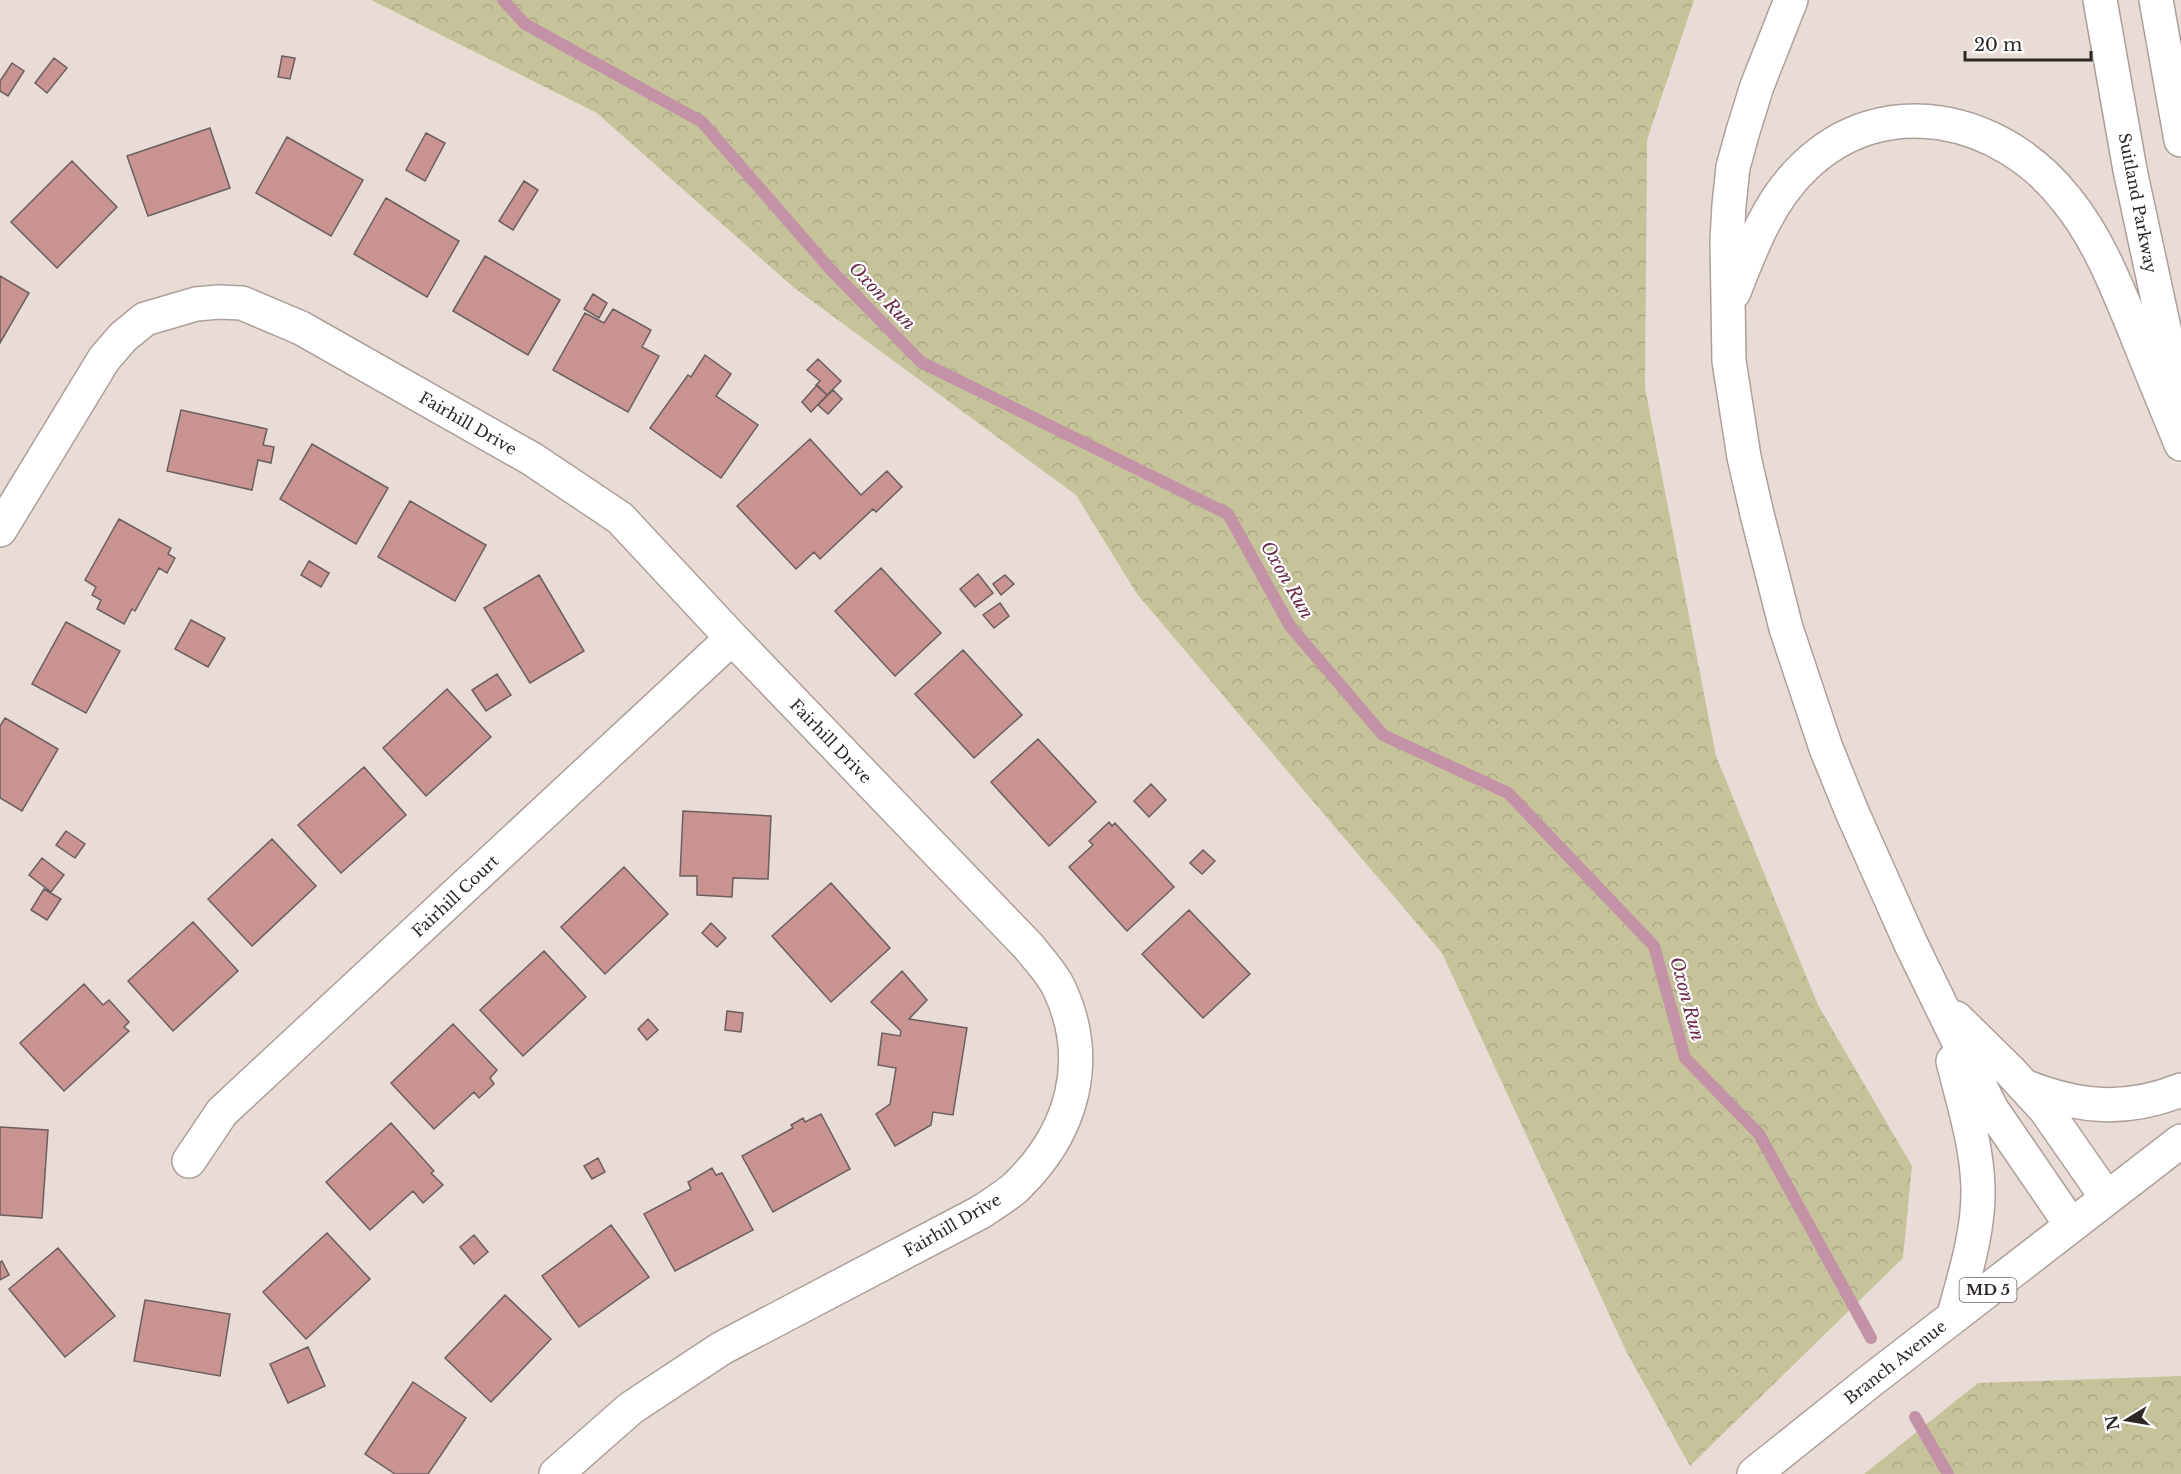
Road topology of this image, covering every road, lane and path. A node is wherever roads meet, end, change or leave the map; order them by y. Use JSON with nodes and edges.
{"nodes":[{"id":1,"x":1791,"y":0,"type":"edge"},
{"id":2,"x":2100,"y":0,"type":"edge"},
{"id":3,"x":2156,"y":0,"type":"edge"},
{"id":4,"x":2181,"y":140,"type":"edge"},
{"id":5,"x":1728,"y":308,"type":"junction"},
{"id":6,"x":2181,"y":406,"type":"edge"},
{"id":7,"x":2181,"y":444,"type":"edge"},
{"id":8,"x":11,"y":482,"type":"edge"},
{"id":9,"x":0,"y":530,"type":"edge"},
{"id":10,"x":732,"y":638,"type":"junction"},
{"id":11,"x":1938,"y":1001,"type":"junction"},
{"id":12,"x":2024,"y":1086,"type":"junction"},
{"id":13,"x":2181,"y":1090,"type":"edge"},
{"id":14,"x":2181,"y":1141,"type":"edge"},
{"id":15,"x":189,"y":1161,"type":"dead end"},
{"id":16,"x":2107,"y":1198,"type":"junction"},
{"id":17,"x":2071,"y":1225,"type":"junction"},
{"id":18,"x":1954,"y":1315,"type":"junction"},
{"id":19,"x":556,"y":1474,"type":"edge"},
{"id":20,"x":1754,"y":1474,"type":"edge"}],
"edges":[{"from":1,"to":5,"type":"main road"},
{"from":2,"to":6,"type":"main road","name":"Suitland Parkway"},
{"from":3,"to":4,"type":"main road"},
{"from":5,"to":7,"type":"main road"},
{"from":5,"to":11,"type":"main road"},
{"from":8,"to":9,"type":"main road","name":"Fairhill Drive"},
{"from":8,"to":10,"type":"main road","name":"Fairhill Drive"},
{"from":10,"to":15,"type":"main road","name":"Fairhill Court"},
{"from":10,"to":19,"type":"main road","name":"Fairhill Drive"},
{"from":11,"to":12,"type":"main road"},
{"from":11,"to":17,"type":"main road"},
{"from":11,"to":18,"type":"main road"},
{"from":12,"to":13,"type":"main road"},
{"from":12,"to":16,"type":"main road"},
{"from":14,"to":16,"type":"main road","name":"Branch Avenue","number":"MD 5"},
{"from":16,"to":17,"type":"main road","name":"Branch Avenue","number":"MD 5"},
{"from":17,"to":18,"type":"main road","name":"Branch Avenue","number":"MD 5"},
{"from":18,"to":20,"type":"main road","name":"Branch Avenue","number":"MD 5"}]}
